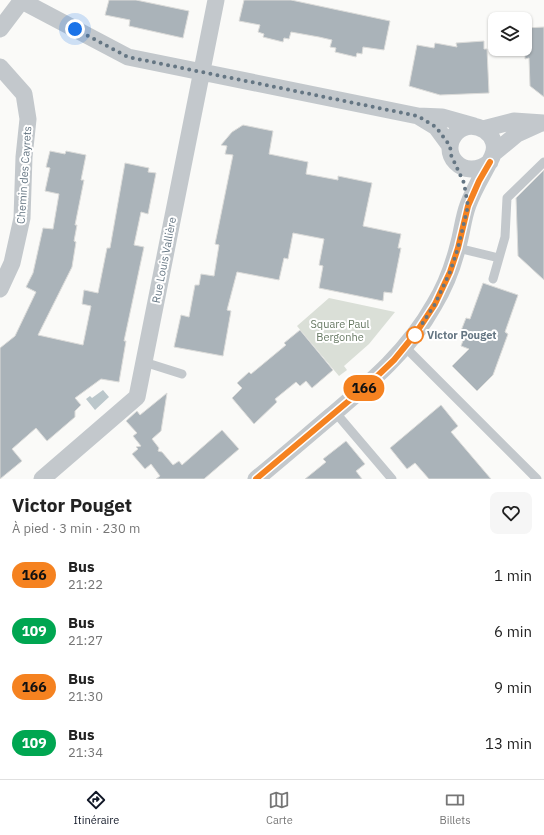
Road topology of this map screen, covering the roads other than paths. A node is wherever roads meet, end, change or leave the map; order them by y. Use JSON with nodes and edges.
{"nodes":[{"id":1,"x":21,"y":0,"type":"edge"},
{"id":2,"x":216,"y":0,"type":"edge"},
{"id":3,"x":0,"y":29,"type":"edge"},
{"id":4,"x":0,"y":67,"type":"edge"},
{"id":5,"x":201,"y":72,"type":"junction"},
{"id":6,"x":418,"y":116,"type":"junction"},
{"id":7,"x":542,"y":123,"type":"edge"},
{"id":8,"x":479,"y":127,"type":"junction"},
{"id":9,"x":450,"y":146,"type":"junction"},
{"id":10,"x":492,"y":158,"type":"junction"},
{"id":11,"x":544,"y":162,"type":"edge"},
{"id":12,"x":456,"y":163,"type":"junction"},
{"id":13,"x":468,"y":206,"type":"junction"},
{"id":14,"x":458,"y":248,"type":"junction"},
{"id":15,"x":499,"y":258,"type":"junction"},
{"id":16,"x":493,"y":278,"type":"dead end"},
{"id":17,"x":0,"y":289,"type":"edge"},
{"id":18,"x":405,"y":347,"type":"junction"},
{"id":19,"x":144,"y":362,"type":"junction"},
{"id":20,"x":182,"y":374,"type":"dead end"},
{"id":21,"x":335,"y":412,"type":"junction"},
{"id":22,"x":42,"y":479,"type":"edge"},
{"id":23,"x":256,"y":479,"type":"edge"},
{"id":24,"x":392,"y":479,"type":"edge"},
{"id":25,"x":537,"y":479,"type":"edge"}],
"edges":[{"from":1,"to":3,"type":"street"},
{"from":1,"to":5,"type":"street"},
{"from":2,"to":5,"type":"street","name":"Rue Louis Vallière"},
{"from":4,"to":17,"type":"street","name":"Chemin des Cayrets"},
{"from":5,"to":6,"type":"street"},
{"from":5,"to":19,"type":"street","name":"Rue Louis Vallière"},
{"from":6,"to":8,"type":"street"},
{"from":6,"to":9,"type":"street"},
{"from":7,"to":8,"type":"street"},
{"from":7,"to":10,"type":"street"},
{"from":8,"to":9,"type":"street"},
{"from":8,"to":10,"type":"street"},
{"from":9,"to":12,"type":"street"},
{"from":10,"to":12,"type":"street"},
{"from":10,"to":13,"type":"street"},
{"from":11,"to":15,"type":"lane"},
{"from":12,"to":13,"type":"street"},
{"from":13,"to":14,"type":"street"},
{"from":14,"to":15,"type":"lane"},
{"from":14,"to":18,"type":"street"},
{"from":15,"to":16,"type":"lane"},
{"from":18,"to":21,"type":"street"},
{"from":18,"to":25,"type":"lane"},
{"from":19,"to":20,"type":"lane"},
{"from":19,"to":22,"type":"street","name":"Rue Louis Vallière"},
{"from":21,"to":23,"type":"street"},
{"from":21,"to":24,"type":"lane"}]}
